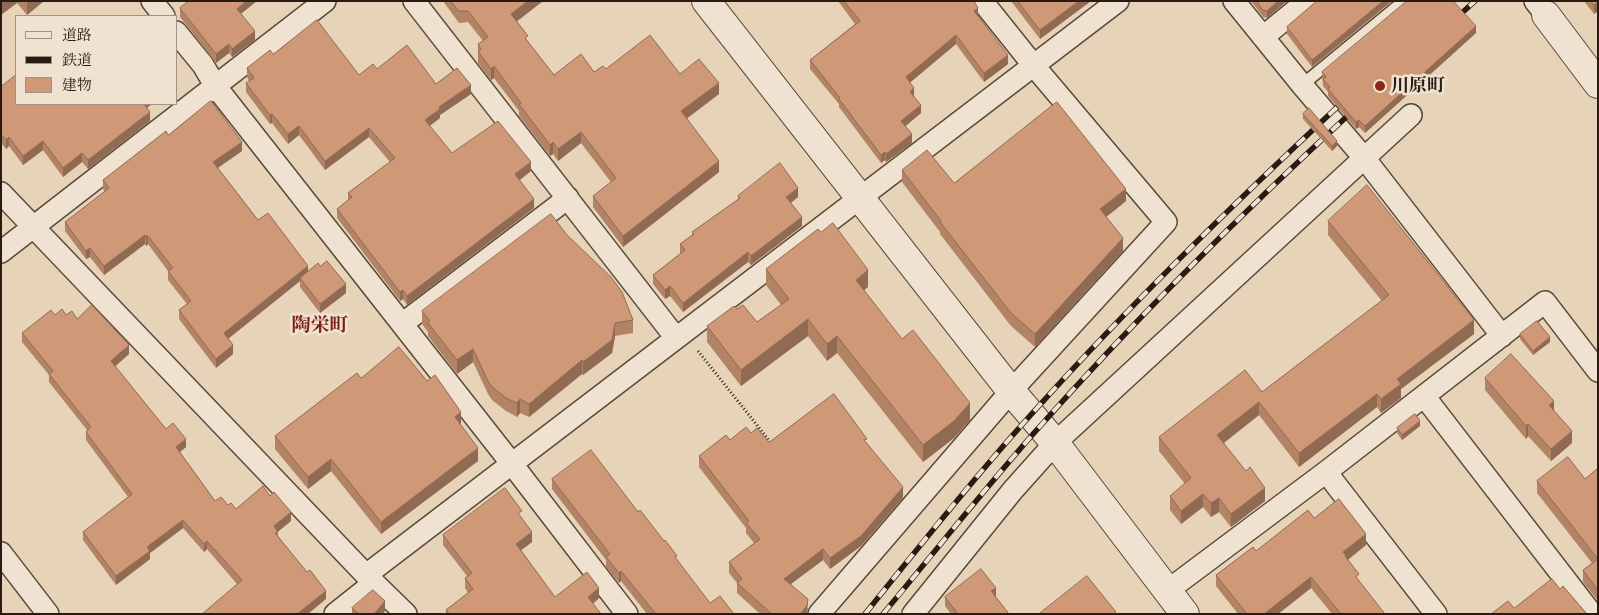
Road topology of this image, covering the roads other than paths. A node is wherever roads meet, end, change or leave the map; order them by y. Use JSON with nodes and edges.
{"nodes":[{"id":1,"x":152,"y":1,"type":"edge"},
{"id":2,"x":325,"y":1,"type":"edge"},
{"id":3,"x":414,"y":1,"type":"edge"},
{"id":4,"x":706,"y":1,"type":"edge"},
{"id":5,"x":982,"y":1,"type":"edge"},
{"id":6,"x":1118,"y":1,"type":"edge"},
{"id":7,"x":1234,"y":1,"type":"edge"},
{"id":8,"x":1307,"y":1,"type":"edge"},
{"id":9,"x":1404,"y":1,"type":"edge"},
{"id":10,"x":1540,"y":8,"type":"edge"},
{"id":11,"x":163,"y":15,"type":"edge"},
{"id":12,"x":178,"y":34,"type":"edge"},
{"id":13,"x":1264,"y":37,"type":"junction"},
{"id":14,"x":1034,"y":66,"type":"junction"},
{"id":15,"x":1598,"y":84,"type":"edge"},
{"id":16,"x":1302,"y":85,"type":"junction"},
{"id":17,"x":216,"y":87,"type":"junction"},
{"id":18,"x":1411,"y":114,"type":"dead end"},
{"id":19,"x":1364,"y":159,"type":"junction"},
{"id":20,"x":1,"y":193,"type":"edge"},
{"id":21,"x":568,"y":198,"type":"junction"},
{"id":22,"x":861,"y":198,"type":"junction"},
{"id":23,"x":33,"y":227,"type":"junction"},
{"id":24,"x":1,"y":252,"type":"edge"},
{"id":25,"x":402,"y":324,"type":"junction"},
{"id":26,"x":679,"y":336,"type":"junction"},
{"id":27,"x":1502,"y":336,"type":"junction"},
{"id":28,"x":1598,"y":371,"type":"edge"},
{"id":29,"x":1011,"y":390,"type":"junction"},
{"id":30,"x":1424,"y":396,"type":"junction"},
{"id":31,"x":1055,"y":443,"type":"junction"},
{"id":32,"x":512,"y":464,"type":"junction"},
{"id":33,"x":1326,"y":472,"type":"junction"},
{"id":34,"x":1,"y":553,"type":"edge"},
{"id":35,"x":370,"y":579,"type":"junction"},
{"id":36,"x":1167,"y":591,"type":"junction"},
{"id":37,"x":917,"y":612,"type":"edge"},
{"id":38,"x":48,"y":614,"type":"edge"},
{"id":39,"x":335,"y":614,"type":"edge"},
{"id":40,"x":406,"y":614,"type":"edge"},
{"id":41,"x":626,"y":614,"type":"edge"},
{"id":42,"x":819,"y":614,"type":"edge"},
{"id":43,"x":1185,"y":614,"type":"edge"},
{"id":44,"x":1436,"y":614,"type":"edge"},
{"id":45,"x":1592,"y":614,"type":"edge"}],
"edges":[{"from":1,"to":11,"type":"street"},
{"from":2,"to":17,"type":"street"},
{"from":3,"to":21,"type":"street"},
{"from":4,"to":22,"type":"street"},
{"from":5,"to":14,"type":"street"},
{"from":6,"to":14,"type":"street"},
{"from":7,"to":13,"type":"street"},
{"from":8,"to":13,"type":"street"},
{"from":9,"to":16,"type":"lane"},
{"from":10,"to":15,"type":"street"},
{"from":12,"to":17,"type":"street"},
{"from":13,"to":16,"type":"street"},
{"from":14,"to":22,"type":"street"},
{"from":14,"to":29,"type":"street"},
{"from":16,"to":19,"type":"street"},
{"from":17,"to":23,"type":"street"},
{"from":17,"to":25,"type":"street"},
{"from":18,"to":19,"type":"street"},
{"from":19,"to":27,"type":"street"},
{"from":19,"to":31,"type":"street"},
{"from":20,"to":23,"type":"street"},
{"from":21,"to":25,"type":"street"},
{"from":21,"to":26,"type":"street"},
{"from":22,"to":26,"type":"street"},
{"from":22,"to":29,"type":"street"},
{"from":23,"to":24,"type":"street"},
{"from":23,"to":35,"type":"street"},
{"from":25,"to":32,"type":"street"},
{"from":26,"to":32,"type":"street"},
{"from":27,"to":28,"type":"street"},
{"from":27,"to":30,"type":"street"},
{"from":29,"to":31,"type":"street"},
{"from":29,"to":42,"type":"street"},
{"from":30,"to":33,"type":"street"},
{"from":30,"to":45,"type":"street"},
{"from":31,"to":36,"type":"street"},
{"from":31,"to":37,"type":"street"},
{"from":32,"to":35,"type":"street"},
{"from":32,"to":41,"type":"street"},
{"from":33,"to":36,"type":"street"},
{"from":33,"to":44,"type":"street"},
{"from":34,"to":38,"type":"street"},
{"from":35,"to":39,"type":"street"},
{"from":35,"to":40,"type":"street"},
{"from":36,"to":43,"type":"street"}]}
